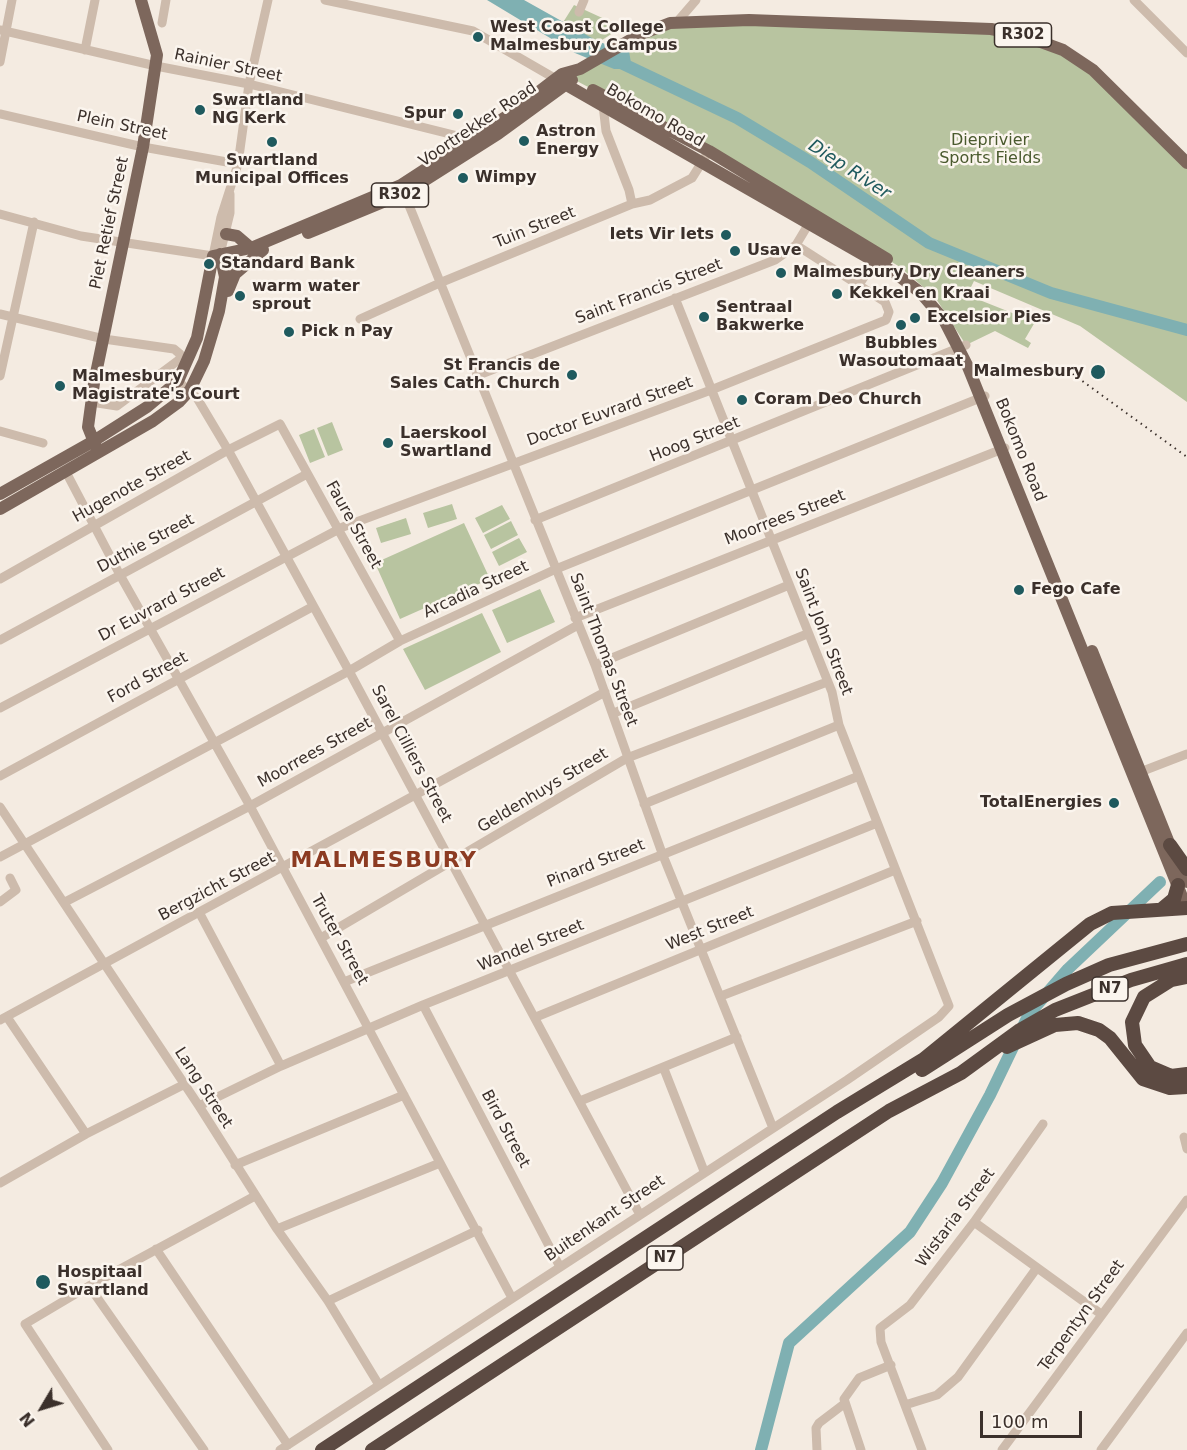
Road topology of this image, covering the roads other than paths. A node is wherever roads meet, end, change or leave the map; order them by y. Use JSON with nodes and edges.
{"nodes":[{"id":1,"x":12,"y":0,"type":"edge"},
{"id":2,"x":96,"y":0,"type":"edge"},
{"id":3,"x":141,"y":0,"type":"edge"},
{"id":4,"x":166,"y":0,"type":"edge"},
{"id":5,"x":268,"y":0,"type":"edge"},
{"id":6,"x":325,"y":0,"type":"edge"},
{"id":7,"x":584,"y":0,"type":"edge"},
{"id":8,"x":696,"y":0,"type":"edge"},
{"id":9,"x":1134,"y":0,"type":"edge"},
{"id":10,"x":579,"y":12,"type":"dead end"},
{"id":11,"x":677,"y":22,"type":"junction"},
{"id":12,"x":162,"y":23,"type":"dead end"},
{"id":13,"x":3,"y":31,"type":"edge"},
{"id":14,"x":86,"y":50,"type":"junction"},
{"id":15,"x":1187,"y":53,"type":"edge"},
{"id":16,"x":0,"y":62,"type":"edge"},
{"id":17,"x":156,"y":66,"type":"junction"},
{"id":18,"x":571,"y":75,"type":"junction"},
{"id":19,"x":249,"y":84,"type":"junction"},
{"id":20,"x":603,"y":105,"type":"junction"},
{"id":21,"x":0,"y":114,"type":"edge"},
{"id":22,"x":470,"y":139,"type":"junction"},
{"id":23,"x":482,"y":144,"type":"junction"},
{"id":24,"x":143,"y":147,"type":"junction"},
{"id":25,"x":709,"y":151,"type":"junction"},
{"id":26,"x":702,"y":162,"type":"junction"},
{"id":27,"x":1187,"y":163,"type":"edge"},
{"id":28,"x":238,"y":164,"type":"junction"},
{"id":29,"x":229,"y":189,"type":"junction"},
{"id":30,"x":403,"y":189,"type":"junction"},
{"id":31,"x":629,"y":190,"type":"junction"},
{"id":32,"x":650,"y":200,"type":"junction"},
{"id":33,"x":632,"y":204,"type":"junction"},
{"id":34,"x":0,"y":214,"type":"edge"},
{"id":35,"x":812,"y":219,"type":"junction"},
{"id":36,"x":34,"y":222,"type":"junction"},
{"id":37,"x":225,"y":234,"type":"junction"},
{"id":38,"x":122,"y":243,"type":"junction"},
{"id":39,"x":796,"y":245,"type":"junction"},
{"id":40,"x":257,"y":249,"type":"junction"},
{"id":41,"x":877,"y":258,"type":"junction"},
{"id":42,"x":216,"y":259,"type":"junction"},
{"id":43,"x":442,"y":282,"type":"junction"},
{"id":44,"x":858,"y":286,"type":"junction"},
{"id":45,"x":675,"y":298,"type":"junction"},
{"id":46,"x":219,"y":311,"type":"junction"},
{"id":47,"x":0,"y":314,"type":"edge"},
{"id":48,"x":15,"y":318,"type":"junction"},
{"id":49,"x":360,"y":319,"type":"dead end"},
{"id":50,"x":104,"y":339,"type":"junction"},
{"id":51,"x":963,"y":347,"type":"junction"},
{"id":52,"x":0,"y":376,"type":"edge"},
{"id":53,"x":476,"y":376,"type":"junction"},
{"id":54,"x":178,"y":381,"type":"junction"},
{"id":55,"x":190,"y":390,"type":"junction"},
{"id":56,"x":711,"y":390,"type":"junction"},
{"id":57,"x":983,"y":397,"type":"junction"},
{"id":58,"x":91,"y":402,"type":"junction"},
{"id":59,"x":280,"y":424,"type":"joint"},
{"id":60,"x":0,"y":430,"type":"edge"},
{"id":61,"x":731,"y":442,"type":"junction"},
{"id":62,"x":43,"y":443,"type":"dead end"},
{"id":63,"x":95,"y":447,"type":"junction"},
{"id":64,"x":1004,"y":448,"type":"junction"},
{"id":65,"x":228,"y":450,"type":"junction"},
{"id":66,"x":513,"y":464,"type":"junction"},
{"id":67,"x":66,"y":472,"type":"junction"},
{"id":68,"x":307,"y":474,"type":"junction"},
{"id":69,"x":751,"y":490,"type":"junction"},
{"id":70,"x":0,"y":494,"type":"edge"},
{"id":71,"x":255,"y":502,"type":"junction"},
{"id":72,"x":0,"y":509,"type":"edge"},
{"id":73,"x":535,"y":520,"type":"junction"},
{"id":74,"x":94,"y":524,"type":"junction"},
{"id":75,"x":338,"y":529,"type":"junction"},
{"id":76,"x":771,"y":539,"type":"junction"},
{"id":77,"x":285,"y":556,"type":"junction"},
{"id":78,"x":556,"y":569,"type":"junction"},
{"id":79,"x":120,"y":575,"type":"junction"},
{"id":80,"x":0,"y":579,"type":"edge"},
{"id":81,"x":789,"y":585,"type":"junction"},
{"id":82,"x":312,"y":607,"type":"junction"},
{"id":83,"x":577,"y":622,"type":"junction"},
{"id":84,"x":150,"y":628,"type":"junction"},
{"id":85,"x":807,"y":633,"type":"junction"},
{"id":86,"x":0,"y":640,"type":"edge"},
{"id":87,"x":400,"y":641,"type":"junction"},
{"id":88,"x":595,"y":665,"type":"junction"},
{"id":89,"x":349,"y":671,"type":"junction"},
{"id":90,"x":179,"y":678,"type":"junction"},
{"id":91,"x":827,"y":682,"type":"junction"},
{"id":92,"x":605,"y":693,"type":"junction"},
{"id":93,"x":0,"y":708,"type":"edge"},
{"id":94,"x":614,"y":713,"type":"junction"},
{"id":95,"x":839,"y":725,"type":"junction"},
{"id":96,"x":382,"y":734,"type":"junction"},
{"id":97,"x":215,"y":743,"type":"junction"},
{"id":98,"x":1187,"y":754,"type":"edge"},
{"id":99,"x":627,"y":758,"type":"junction"},
{"id":100,"x":1138,"y":773,"type":"junction"},
{"id":101,"x":0,"y":776,"type":"edge"},
{"id":102,"x":859,"y":776,"type":"junction"},
{"id":103,"x":416,"y":796,"type":"junction"},
{"id":104,"x":644,"y":804,"type":"junction"},
{"id":105,"x":250,"y":806,"type":"junction"},
{"id":106,"x":0,"y":807,"type":"edge"},
{"id":107,"x":877,"y":824,"type":"junction"},
{"id":108,"x":24,"y":843,"type":"junction"},
{"id":109,"x":1170,"y":845,"type":"junction"},
{"id":110,"x":662,"y":853,"type":"junction"},
{"id":111,"x":0,"y":857,"type":"edge"},
{"id":112,"x":452,"y":862,"type":"junction"},
{"id":113,"x":282,"y":869,"type":"junction"},
{"id":114,"x":1187,"y":869,"type":"edge"},
{"id":115,"x":895,"y":870,"type":"junction"},
{"id":116,"x":10,"y":878,"type":"dead end"},
{"id":117,"x":1183,"y":884,"type":"edge"},
{"id":118,"x":0,"y":902,"type":"edge"},
{"id":119,"x":65,"y":902,"type":"junction"},
{"id":120,"x":683,"y":902,"type":"junction"},
{"id":121,"x":1155,"y":909,"type":"junction"},
{"id":122,"x":1187,"y":909,"type":"edge"},
{"id":123,"x":199,"y":912,"type":"junction"},
{"id":124,"x":917,"y":921,"type":"junction"},
{"id":125,"x":486,"y":926,"type":"junction"},
{"id":126,"x":321,"y":938,"type":"junction"},
{"id":127,"x":1187,"y":944,"type":"edge"},
{"id":128,"x":701,"y":949,"type":"junction"},
{"id":129,"x":1187,"y":964,"type":"edge"},
{"id":130,"x":104,"y":965,"type":"junction"},
{"id":131,"x":510,"y":971,"type":"junction"},
{"id":132,"x":1168,"y":975,"type":"junction"},
{"id":133,"x":1187,"y":977,"type":"edge"},
{"id":134,"x":344,"y":982,"type":"junction"},
{"id":135,"x":721,"y":996,"type":"junction"},
{"id":136,"x":423,"y":1005,"type":"junction"},
{"id":137,"x":945,"y":1011,"type":"joint"},
{"id":138,"x":536,"y":1017,"type":"junction"},
{"id":139,"x":3,"y":1019,"type":"edge"},
{"id":140,"x":369,"y":1028,"type":"junction"},
{"id":141,"x":737,"y":1037,"type":"junction"},
{"id":142,"x":980,"y":1059,"type":"junction"},
{"id":143,"x":281,"y":1066,"type":"junction"},
{"id":144,"x":664,"y":1069,"type":"junction"},
{"id":145,"x":1187,"y":1074,"type":"edge"},
{"id":146,"x":183,"y":1085,"type":"junction"},
{"id":147,"x":1187,"y":1087,"type":"edge"},
{"id":148,"x":404,"y":1095,"type":"junction"},
{"id":149,"x":580,"y":1101,"type":"junction"},
{"id":150,"x":199,"y":1106,"type":"junction"},
{"id":151,"x":837,"y":1112,"type":"junction"},
{"id":152,"x":1043,"y":1124,"type":"dead end"},
{"id":153,"x":773,"y":1128,"type":"junction"},
{"id":154,"x":86,"y":1134,"type":"junction"},
{"id":155,"x":1184,"y":1137,"type":"dead end"},
{"id":156,"x":1187,"y":1149,"type":"edge"},
{"id":157,"x":440,"y":1163,"type":"junction"},
{"id":158,"x":235,"y":1165,"type":"junction"},
{"id":159,"x":704,"y":1171,"type":"junction"},
{"id":160,"x":0,"y":1183,"type":"edge"},
{"id":161,"x":255,"y":1196,"type":"junction"},
{"id":162,"x":1187,"y":1200,"type":"edge"},
{"id":163,"x":639,"y":1213,"type":"junction"},
{"id":164,"x":974,"y":1222,"type":"junction"},
{"id":165,"x":277,"y":1229,"type":"junction"},
{"id":166,"x":478,"y":1230,"type":"junction"},
{"id":167,"x":156,"y":1250,"type":"junction"},
{"id":168,"x":560,"y":1267,"type":"junction"},
{"id":169,"x":1036,"y":1269,"type":"junction"},
{"id":170,"x":89,"y":1286,"type":"junction"},
{"id":171,"x":512,"y":1298,"type":"junction"},
{"id":172,"x":328,"y":1301,"type":"junction"},
{"id":173,"x":1101,"y":1314,"type":"junction"},
{"id":174,"x":1187,"y":1333,"type":"edge"},
{"id":175,"x":891,"y":1365,"type":"junction"},
{"id":176,"x":379,"y":1386,"type":"junction"},
{"id":177,"x":844,"y":1404,"type":"junction"},
{"id":178,"x":905,"y":1405,"type":"junction"},
{"id":179,"x":284,"y":1448,"type":"edge"},
{"id":180,"x":108,"y":1450,"type":"edge"},
{"id":181,"x":204,"y":1450,"type":"edge"},
{"id":182,"x":322,"y":1450,"type":"edge"},
{"id":183,"x":372,"y":1450,"type":"edge"},
{"id":184,"x":817,"y":1450,"type":"edge"},
{"id":185,"x":861,"y":1450,"type":"edge"},
{"id":186,"x":922,"y":1450,"type":"edge"},
{"id":187,"x":1002,"y":1450,"type":"edge"},
{"id":188,"x":1101,"y":1450,"type":"edge"}],
"edges":[{"from":1,"to":13,"type":"street"},
{"from":2,"to":14,"type":"street"},
{"from":3,"to":17,"type":"main road","name":"Piet Retief Street"},
{"from":4,"to":12,"type":"street"},
{"from":5,"to":19,"type":"street"},
{"from":6,"to":18,"type":"street"},
{"from":7,"to":10,"type":"street"},
{"from":8,"to":11,"type":"street"},
{"from":9,"to":15,"type":"street"},
{"from":11,"to":18,"type":"main road","name":"Voortrekker Road","number":"R302"},
{"from":11,"to":27,"type":"main road","name":"Voortrekker Road","number":"R302"},
{"from":13,"to":14,"type":"street","name":"Rainier Street"},
{"from":13,"to":16,"type":"street"},
{"from":14,"to":17,"type":"street","name":"Rainier Street"},
{"from":17,"to":19,"type":"street","name":"Rainier Street"},
{"from":17,"to":24,"type":"main road","name":"Piet Retief Street"},
{"from":18,"to":20,"type":"main road","name":"Bokomo Road"},
{"from":18,"to":22,"type":"main road","name":"Voortrekker Road","number":"R302"},
{"from":18,"to":23,"type":"main road","name":"Voortrekker Road","number":"R302"},
{"from":18,"to":25,"type":"main road","name":"Bokomo Road"},
{"from":19,"to":22,"type":"street","name":"Rainier Street"},
{"from":19,"to":28,"type":"street"},
{"from":20,"to":26,"type":"main road","name":"Bokomo Road"},
{"from":20,"to":31,"type":"street"},
{"from":21,"to":24,"type":"street","name":"Plein Street"},
{"from":22,"to":23,"type":"street","name":"Rainier Street"},
{"from":22,"to":30,"type":"main road","name":"Voortrekker Road","number":"R302"},
{"from":23,"to":30,"type":"main road","name":"Voortrekker Road","number":"R302"},
{"from":24,"to":28,"type":"street","name":"Plein Street"},
{"from":24,"to":38,"type":"main road","name":"Piet Retief Street"},
{"from":25,"to":26,"type":"street","name":"Tuin Street"},
{"from":25,"to":35,"type":"main road","name":"Bokomo Road"},
{"from":26,"to":32,"type":"street","name":"Tuin Street"},
{"from":26,"to":35,"type":"main road","name":"Bokomo Road"},
{"from":28,"to":29,"type":"street"},
{"from":29,"to":37,"type":"street"},
{"from":29,"to":42,"type":"street"},
{"from":30,"to":40,"type":"main road","name":"Voortrekker Road","number":"R302"},
{"from":30,"to":43,"type":"street","name":"Saint Thomas Street"},
{"from":31,"to":32,"type":"street"},
{"from":31,"to":33,"type":"street"},
{"from":32,"to":33,"type":"street","name":"Tuin Street"},
{"from":33,"to":43,"type":"street","name":"Tuin Street"},
{"from":34,"to":36,"type":"street"},
{"from":35,"to":39,"type":"street","name":"Saint Francis Street"},
{"from":35,"to":41,"type":"main road","name":"Bokomo Road"},
{"from":36,"to":38,"type":"street"},
{"from":36,"to":48,"type":"street"},
{"from":37,"to":40,"type":"main road"},
{"from":37,"to":42,"type":"street"},
{"from":38,"to":42,"type":"street"},
{"from":38,"to":50,"type":"main road","name":"Piet Retief Street"},
{"from":39,"to":44,"type":"street"},
{"from":39,"to":45,"type":"street","name":"Saint Francis Street"},
{"from":40,"to":42,"type":"main road","name":"Voortrekker Road","number":"R302"},
{"from":40,"to":46,"type":"main road"},
{"from":41,"to":44,"type":"street"},
{"from":41,"to":51,"type":"main road","name":"Bokomo Road"},
{"from":42,"to":46,"type":"main road"},
{"from":42,"to":54,"type":"main road"},
{"from":43,"to":49,"type":"street","name":"Tuin Street"},
{"from":43,"to":53,"type":"street","name":"Saint Thomas Street"},
{"from":44,"to":56,"type":"street","name":"Doctor Euvrard Street"},
{"from":45,"to":53,"type":"street","name":"Saint Francis Street"},
{"from":45,"to":56,"type":"street","name":"Saint John Street"},
{"from":46,"to":55,"type":"main road"},
{"from":47,"to":48,"type":"street"},
{"from":48,"to":50,"type":"street"},
{"from":48,"to":52,"type":"street"},
{"from":50,"to":58,"type":"main road","name":"Piet Retief Street"},
{"from":50,"to":58,"type":"street"},
{"from":51,"to":57,"type":"main road","name":"Bokomo Road"},
{"from":51,"to":61,"type":"street","name":"Hoog Street"},
{"from":53,"to":66,"type":"street","name":"Saint Thomas Street"},
{"from":54,"to":55,"type":"street","name":"Sarel Cilliers Street"},
{"from":54,"to":63,"type":"main road"},
{"from":55,"to":63,"type":"main road"},
{"from":55,"to":65,"type":"street","name":"Sarel Cilliers Street"},
{"from":56,"to":61,"type":"street","name":"Saint John Street"},
{"from":56,"to":66,"type":"street","name":"Doctor Euvrard Street"},
{"from":57,"to":64,"type":"main road","name":"Bokomo Road"},
{"from":57,"to":69,"type":"street","name":"Arcadia Street"},
{"from":58,"to":63,"type":"main road","name":"Piet Retief Street"},
{"from":59,"to":65,"type":"street","name":"Hugenote Street"},
{"from":59,"to":68,"type":"street","name":"Faure Street"},
{"from":60,"to":62,"type":"street"},
{"from":61,"to":69,"type":"street","name":"Saint John Street"},
{"from":61,"to":73,"type":"street","name":"Hoog Street"},
{"from":63,"to":67,"type":"main road"},
{"from":63,"to":70,"type":"main road"},
{"from":64,"to":76,"type":"street","name":"Moorrees Street"},
{"from":64,"to":100,"type":"main road","name":"Bokomo Road"},
{"from":65,"to":71,"type":"street","name":"Sarel Cilliers Street"},
{"from":65,"to":74,"type":"street","name":"Hugenote Street"},
{"from":66,"to":73,"type":"street","name":"Saint Thomas Street"},
{"from":66,"to":75,"type":"street","name":"Doctor Euvrard Street"},
{"from":67,"to":72,"type":"main road"},
{"from":67,"to":74,"type":"street","name":"Truter Street"},
{"from":68,"to":71,"type":"street","name":"Duthie Street"},
{"from":68,"to":75,"type":"street","name":"Faure Street"},
{"from":69,"to":76,"type":"street","name":"Saint John Street"},
{"from":69,"to":78,"type":"street","name":"Arcadia Street"},
{"from":71,"to":77,"type":"street","name":"Sarel Cilliers Street"},
{"from":71,"to":79,"type":"street","name":"Duthie Street"},
{"from":73,"to":78,"type":"street","name":"Saint Thomas Street"},
{"from":74,"to":79,"type":"street","name":"Truter Street"},
{"from":74,"to":80,"type":"street","name":"Hugenote Street"},
{"from":75,"to":77,"type":"street","name":"Dr Euvrard Street"},
{"from":75,"to":87,"type":"street","name":"Faure Street"},
{"from":76,"to":81,"type":"street","name":"Saint John Street"},
{"from":76,"to":83,"type":"street","name":"Moorrees Street"},
{"from":77,"to":82,"type":"street","name":"Sarel Cilliers Street"},
{"from":77,"to":84,"type":"street","name":"Dr Euvrard Street"},
{"from":78,"to":83,"type":"street","name":"Saint Thomas Street"},
{"from":78,"to":87,"type":"street","name":"Arcadia Street"},
{"from":79,"to":84,"type":"street","name":"Truter Street"},
{"from":79,"to":86,"type":"street","name":"Duthie Street"},
{"from":81,"to":85,"type":"street","name":"Saint John Street"},
{"from":81,"to":88,"type":"street"},
{"from":82,"to":89,"type":"street","name":"Sarel Cilliers Street"},
{"from":82,"to":90,"type":"street","name":"Ford Street"},
{"from":83,"to":88,"type":"street","name":"Saint Thomas Street"},
{"from":83,"to":96,"type":"street","name":"Moorrees Street"},
{"from":84,"to":90,"type":"street","name":"Truter Street"},
{"from":84,"to":93,"type":"street","name":"Dr Euvrard Street"},
{"from":85,"to":91,"type":"street","name":"Saint John Street"},
{"from":85,"to":94,"type":"street"},
{"from":87,"to":89,"type":"street","name":"Arcadia Street"},
{"from":88,"to":92,"type":"street","name":"Saint Thomas Street"},
{"from":89,"to":96,"type":"street","name":"Sarel Cilliers Street"},
{"from":89,"to":97,"type":"street","name":"Arcadia Street"},
{"from":90,"to":97,"type":"street","name":"Truter Street"},
{"from":90,"to":101,"type":"street","name":"Ford Street"},
{"from":91,"to":95,"type":"street","name":"Saint John Street"},
{"from":91,"to":99,"type":"street","name":"Geldenhuys Street"},
{"from":92,"to":94,"type":"street","name":"Saint Thomas Street"},
{"from":92,"to":103,"type":"street","name":"Bergzicht Street"},
{"from":94,"to":99,"type":"street","name":"Saint Thomas Street"},
{"from":95,"to":102,"type":"street","name":"Saint John Street"},
{"from":95,"to":104,"type":"street"},
{"from":96,"to":103,"type":"street","name":"Sarel Cilliers Street"},
{"from":96,"to":105,"type":"street","name":"Moorrees Street"},
{"from":97,"to":105,"type":"street","name":"Truter Street"},
{"from":97,"to":108,"type":"street","name":"Arcadia Street"},
{"from":98,"to":100,"type":"street"},
{"from":99,"to":104,"type":"street","name":"Saint Thomas Street"},
{"from":99,"to":112,"type":"street","name":"Geldenhuys Street"},
{"from":100,"to":109,"type":"main road","name":"Bokomo Road"},
{"from":100,"to":117,"type":"main road","name":"Bokomo Road"},
{"from":102,"to":107,"type":"street","name":"Saint John Street"},
{"from":102,"to":110,"type":"street","name":"Pinard Street"},
{"from":103,"to":112,"type":"street","name":"Sarel Cilliers Street"},
{"from":103,"to":113,"type":"street","name":"Bergzicht Street"},
{"from":104,"to":110,"type":"street","name":"Saint Thomas Street"},
{"from":105,"to":113,"type":"street","name":"Truter Street"},
{"from":105,"to":119,"type":"street","name":"Moorrees Street"},
{"from":106,"to":108,"type":"street","name":"Lang Street"},
{"from":107,"to":115,"type":"street","name":"Saint John Street"},
{"from":107,"to":120,"type":"street","name":"Wandel Street"},
{"from":108,"to":111,"type":"street","name":"Arcadia Street"},
{"from":108,"to":119,"type":"street","name":"Lang Street"},
{"from":109,"to":114,"type":"highway"},
{"from":109,"to":117,"type":"main road","name":"Bokomo Road"},
{"from":110,"to":120,"type":"street","name":"Saint Thomas Street"},
{"from":110,"to":125,"type":"street","name":"Pinard Street"},
{"from":112,"to":125,"type":"street","name":"Sarel Cilliers Street"},
{"from":112,"to":126,"type":"street","name":"Geldenhuys Street"},
{"from":113,"to":123,"type":"street","name":"Bergzicht Street"},
{"from":113,"to":126,"type":"street","name":"Truter Street"},
{"from":115,"to":124,"type":"street","name":"Saint John Street"},
{"from":115,"to":128,"type":"street","name":"West Street"},
{"from":116,"to":118,"type":"street"},
{"from":117,"to":121,"type":"highway"},
{"from":117,"to":122,"type":"main road","name":"Bokomo Road"},
{"from":119,"to":130,"type":"street","name":"Lang Street"},
{"from":120,"to":128,"type":"street","name":"Saint Thomas Street"},
{"from":120,"to":131,"type":"street","name":"Wandel Street"},
{"from":121,"to":122,"type":"highway"},
{"from":121,"to":151,"type":"highway"},
{"from":123,"to":130,"type":"street","name":"Bergzicht Street"},
{"from":123,"to":143,"type":"street"},
{"from":124,"to":135,"type":"street"},
{"from":124,"to":137,"type":"street","name":"Saint John Street"},
{"from":125,"to":131,"type":"street","name":"Sarel Cilliers Street"},
{"from":125,"to":134,"type":"street","name":"Pinard Street"},
{"from":126,"to":134,"type":"street","name":"Truter Street"},
{"from":127,"to":151,"type":"highway","number":"N7"},
{"from":128,"to":135,"type":"street","name":"Saint Thomas Street"},
{"from":128,"to":138,"type":"street","name":"West Street"},
{"from":129,"to":132,"type":"highway","number":"N7"},
{"from":130,"to":139,"type":"street","name":"Bergzicht Street"},
{"from":130,"to":146,"type":"street","name":"Lang Street"},
{"from":131,"to":136,"type":"street","name":"Wandel Street"},
{"from":131,"to":138,"type":"street","name":"Sarel Cilliers Street"},
{"from":132,"to":133,"type":"highway"},
{"from":132,"to":142,"type":"highway","number":"N7"},
{"from":132,"to":145,"type":"highway"},
{"from":134,"to":140,"type":"street","name":"Truter Street"},
{"from":135,"to":141,"type":"street","name":"Saint Thomas Street"},
{"from":136,"to":140,"type":"street","name":"Wandel Street"},
{"from":136,"to":168,"type":"street","name":"Bird Street"},
{"from":137,"to":153,"type":"street","name":"Buitenkant Street"},
{"from":138,"to":149,"type":"street","name":"Sarel Cilliers Street"},
{"from":139,"to":154,"type":"street"},
{"from":140,"to":143,"type":"street","name":"Wandel Street"},
{"from":140,"to":148,"type":"street","name":"Truter Street"},
{"from":141,"to":144,"type":"street"},
{"from":141,"to":153,"type":"street","name":"Saint Thomas Street"},
{"from":142,"to":147,"type":"highway"},
{"from":142,"to":183,"type":"highway","number":"N7"},
{"from":143,"to":150,"type":"street","name":"Wandel Street"},
{"from":144,"to":149,"type":"street"},
{"from":144,"to":159,"type":"street"},
{"from":146,"to":150,"type":"street","name":"Lang Street"},
{"from":146,"to":154,"type":"street"},
{"from":148,"to":157,"type":"street","name":"Truter Street"},
{"from":148,"to":158,"type":"street"},
{"from":149,"to":163,"type":"street","name":"Sarel Cilliers Street"},
{"from":150,"to":158,"type":"street","name":"Lang Street"},
{"from":151,"to":182,"type":"highway","number":"N7"},
{"from":152,"to":164,"type":"street","name":"Wistaria Street"},
{"from":153,"to":159,"type":"street","name":"Buitenkant Street"},
{"from":154,"to":160,"type":"street"},
{"from":155,"to":156,"type":"street"},
{"from":157,"to":165,"type":"street"},
{"from":157,"to":166,"type":"street","name":"Truter Street"},
{"from":158,"to":161,"type":"street","name":"Lang Street"},
{"from":159,"to":163,"type":"street","name":"Buitenkant Street"},
{"from":161,"to":165,"type":"street","name":"Lang Street"},
{"from":161,"to":167,"type":"street"},
{"from":162,"to":173,"type":"street","name":"Terpentyn Street"},
{"from":163,"to":168,"type":"street","name":"Buitenkant Street"},
{"from":164,"to":169,"type":"street"},
{"from":164,"to":175,"type":"street","name":"Wistaria Street"},
{"from":165,"to":172,"type":"street","name":"Lang Street"},
{"from":166,"to":171,"type":"street","name":"Truter Street"},
{"from":166,"to":172,"type":"street"},
{"from":167,"to":170,"type":"street"},
{"from":167,"to":179,"type":"street"},
{"from":168,"to":171,"type":"street","name":"Buitenkant Street"},
{"from":169,"to":173,"type":"street"},
{"from":169,"to":178,"type":"street"},
{"from":170,"to":180,"type":"street"},
{"from":170,"to":181,"type":"street"},
{"from":171,"to":176,"type":"street","name":"Buitenkant Street"},
{"from":172,"to":176,"type":"street","name":"Lang Street"},
{"from":173,"to":187,"type":"street","name":"Terpentyn Street"},
{"from":174,"to":188,"type":"street"},
{"from":175,"to":177,"type":"street"},
{"from":175,"to":178,"type":"street"},
{"from":176,"to":179,"type":"street","name":"Buitenkant Street"},
{"from":177,"to":184,"type":"street"},
{"from":177,"to":185,"type":"street"},
{"from":178,"to":186,"type":"street"}]}
